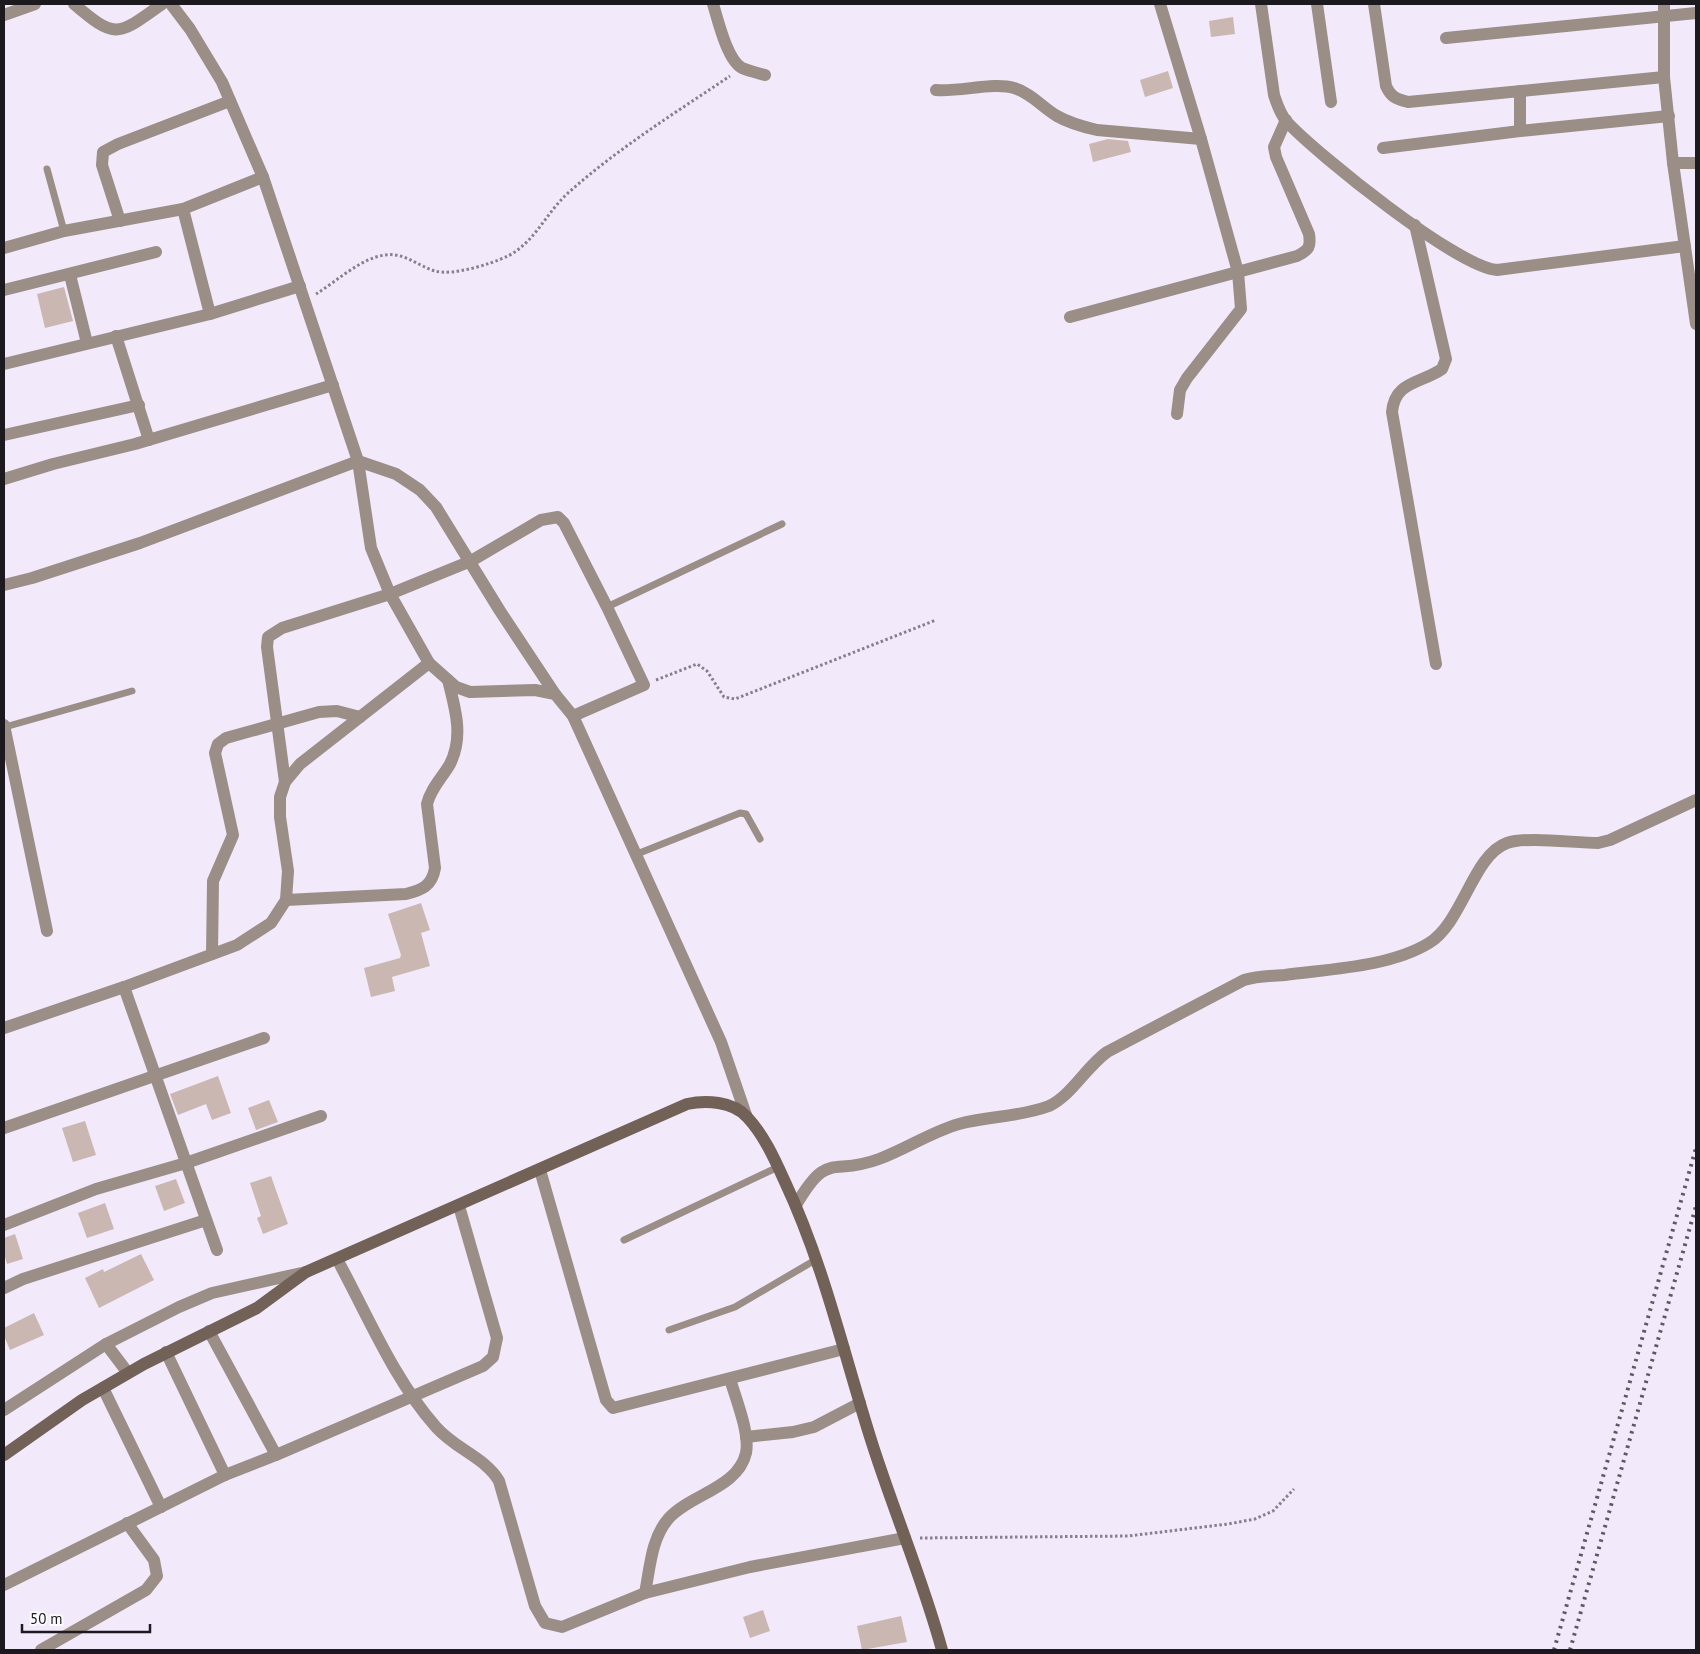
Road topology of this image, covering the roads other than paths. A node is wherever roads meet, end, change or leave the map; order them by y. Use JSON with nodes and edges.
{"nodes":[{"id":1,"x":35,"y":4,"type":"edge"},
{"id":2,"x":74,"y":4,"type":"edge"},
{"id":3,"x":162,"y":4,"type":"edge"},
{"id":4,"x":171,"y":4,"type":"edge"},
{"id":5,"x":715,"y":4,"type":"edge"},
{"id":6,"x":1160,"y":4,"type":"edge"},
{"id":7,"x":1261,"y":4,"type":"edge"},
{"id":8,"x":1317,"y":4,"type":"edge"},
{"id":9,"x":1374,"y":4,"type":"edge"},
{"id":10,"x":1665,"y":10,"type":"edge"},
{"id":11,"x":1696,"y":13,"type":"edge"},
{"id":12,"x":4,"y":15,"type":"edge"},
{"id":13,"x":1446,"y":38,"type":"dead end"},
{"id":14,"x":765,"y":75,"type":"dead end"},
{"id":15,"x":1664,"y":77,"type":"junction"},
{"id":16,"x":936,"y":90,"type":"dead end"},
{"id":17,"x":1520,"y":91,"type":"junction"},
{"id":18,"x":230,"y":101,"type":"junction"},
{"id":19,"x":1331,"y":102,"type":"dead end"},
{"id":20,"x":1669,"y":116,"type":"junction"},
{"id":21,"x":1286,"y":120,"type":"junction"},
{"id":22,"x":1520,"y":131,"type":"junction"},
{"id":23,"x":1201,"y":139,"type":"junction"},
{"id":24,"x":1383,"y":148,"type":"dead end"},
{"id":25,"x":1696,"y":162,"type":"edge"},
{"id":26,"x":1673,"y":163,"type":"junction"},
{"id":27,"x":47,"y":170,"type":"dead end"},
{"id":28,"x":263,"y":177,"type":"junction"},
{"id":29,"x":183,"y":209,"type":"junction"},
{"id":30,"x":120,"y":221,"type":"junction"},
{"id":31,"x":1415,"y":225,"type":"junction"},
{"id":32,"x":64,"y":231,"type":"junction"},
{"id":33,"x":1685,"y":246,"type":"junction"},
{"id":34,"x":4,"y":248,"type":"edge"},
{"id":35,"x":156,"y":252,"type":"dead end"},
{"id":36,"x":1692,"y":271,"type":"edge"},
{"id":37,"x":1238,"y":272,"type":"junction"},
{"id":38,"x":70,"y":275,"type":"junction"},
{"id":39,"x":300,"y":286,"type":"junction"},
{"id":40,"x":4,"y":290,"type":"edge"},
{"id":41,"x":210,"y":314,"type":"junction"},
{"id":42,"x":1070,"y":317,"type":"dead end"},
{"id":43,"x":1696,"y":324,"type":"edge"},
{"id":44,"x":116,"y":336,"type":"junction"},
{"id":45,"x":87,"y":343,"type":"junction"},
{"id":46,"x":4,"y":364,"type":"edge"},
{"id":47,"x":333,"y":385,"type":"junction"},
{"id":48,"x":139,"y":405,"type":"junction"},
{"id":49,"x":1177,"y":414,"type":"dead end"},
{"id":50,"x":4,"y":435,"type":"edge"},
{"id":51,"x":149,"y":440,"type":"junction"},
{"id":52,"x":358,"y":461,"type":"junction"},
{"id":53,"x":4,"y":480,"type":"edge"},
{"id":54,"x":782,"y":524,"type":"dead end"},
{"id":55,"x":471,"y":561,"type":"junction"},
{"id":56,"x":4,"y":585,"type":"edge"},
{"id":57,"x":390,"y":594,"type":"junction"},
{"id":58,"x":607,"y":607,"type":"junction"},
{"id":59,"x":429,"y":663,"type":"junction"},
{"id":60,"x":1436,"y":664,"type":"dead end"},
{"id":61,"x":448,"y":680,"type":"junction"},
{"id":62,"x":132,"y":691,"type":"dead end"},
{"id":63,"x":555,"y":694,"type":"junction"},
{"id":64,"x":573,"y":716,"type":"junction"},
{"id":65,"x":360,"y":717,"type":"junction"},
{"id":66,"x":277,"y":724,"type":"junction"},
{"id":67,"x":4,"y":726,"type":"edge"},
{"id":68,"x":285,"y":782,"type":"junction"},
{"id":69,"x":1696,"y":800,"type":"edge"},
{"id":70,"x":760,"y":838,"type":"dead end"},
{"id":71,"x":636,"y":854,"type":"junction"},
{"id":72,"x":286,"y":900,"type":"junction"},
{"id":73,"x":47,"y":931,"type":"dead end"},
{"id":74,"x":212,"y":954,"type":"junction"},
{"id":75,"x":124,"y":987,"type":"junction"},
{"id":76,"x":4,"y":1028,"type":"edge"},
{"id":77,"x":264,"y":1038,"type":"dead end"},
{"id":78,"x":154,"y":1076,"type":"junction"},
{"id":79,"x":746,"y":1115,"type":"junction"},
{"id":80,"x":321,"y":1116,"type":"dead end"},
{"id":81,"x":4,"y":1128,"type":"edge"},
{"id":82,"x":186,"y":1162,"type":"junction"},
{"id":83,"x":778,"y":1167,"type":"junction"},
{"id":84,"x":540,"y":1170,"type":"junction"},
{"id":85,"x":796,"y":1205,"type":"junction"},
{"id":86,"x":459,"y":1206,"type":"junction"},
{"id":87,"x":206,"y":1220,"type":"junction"},
{"id":88,"x":4,"y":1224,"type":"edge"},
{"id":89,"x":624,"y":1240,"type":"dead end"},
{"id":90,"x":217,"y":1250,"type":"dead end"},
{"id":91,"x":337,"y":1259,"type":"junction"},
{"id":92,"x":817,"y":1259,"type":"junction"},
{"id":93,"x":306,"y":1272,"type":"junction"},
{"id":94,"x":4,"y":1288,"type":"edge"},
{"id":95,"x":669,"y":1330,"type":"dead end"},
{"id":96,"x":208,"y":1331,"type":"junction"},
{"id":97,"x":106,"y":1344,"type":"junction"},
{"id":98,"x":844,"y":1349,"type":"junction"},
{"id":99,"x":166,"y":1352,"type":"junction"},
{"id":100,"x":128,"y":1373,"type":"junction"},
{"id":101,"x":730,"y":1379,"type":"junction"},
{"id":102,"x":103,"y":1388,"type":"junction"},
{"id":103,"x":411,"y":1396,"type":"junction"},
{"id":104,"x":860,"y":1403,"type":"junction"},
{"id":105,"x":4,"y":1410,"type":"edge"},
{"id":106,"x":746,"y":1437,"type":"junction"},
{"id":107,"x":4,"y":1455,"type":"edge"},
{"id":108,"x":276,"y":1456,"type":"junction"},
{"id":109,"x":225,"y":1475,"type":"junction"},
{"id":110,"x":161,"y":1507,"type":"junction"},
{"id":111,"x":127,"y":1523,"type":"junction"},
{"id":112,"x":905,"y":1538,"type":"junction"},
{"id":113,"x":4,"y":1585,"type":"edge"},
{"id":114,"x":645,"y":1594,"type":"junction"},
{"id":115,"x":41,"y":1650,"type":"edge"},
{"id":116,"x":942,"y":1650,"type":"edge"}],
"edges":[{"from":1,"to":12,"type":"street"},
{"from":2,"to":3,"type":"street"},
{"from":4,"to":18,"type":"street"},
{"from":5,"to":14,"type":"street"},
{"from":6,"to":23,"type":"street"},
{"from":7,"to":21,"type":"street"},
{"from":8,"to":19,"type":"street"},
{"from":9,"to":17,"type":"street"},
{"from":10,"to":11,"type":"street"},
{"from":10,"to":13,"type":"street"},
{"from":10,"to":15,"type":"street"},
{"from":15,"to":17,"type":"street"},
{"from":15,"to":20,"type":"street"},
{"from":16,"to":23,"type":"street"},
{"from":17,"to":22,"type":"street"},
{"from":18,"to":28,"type":"street"},
{"from":18,"to":30,"type":"street"},
{"from":20,"to":22,"type":"street"},
{"from":20,"to":26,"type":"street"},
{"from":21,"to":31,"type":"street"},
{"from":21,"to":37,"type":"street"},
{"from":22,"to":24,"type":"street"},
{"from":23,"to":37,"type":"street"},
{"from":25,"to":26,"type":"street"},
{"from":26,"to":33,"type":"street"},
{"from":27,"to":32,"type":"lane"},
{"from":28,"to":29,"type":"street"},
{"from":28,"to":39,"type":"street"},
{"from":29,"to":30,"type":"street"},
{"from":29,"to":41,"type":"street"},
{"from":30,"to":32,"type":"street"},
{"from":31,"to":33,"type":"street"},
{"from":31,"to":60,"type":"street"},
{"from":32,"to":34,"type":"street"},
{"from":33,"to":36,"type":"street"},
{"from":35,"to":38,"type":"street"},
{"from":36,"to":43,"type":"street"},
{"from":37,"to":42,"type":"street"},
{"from":37,"to":49,"type":"street"},
{"from":38,"to":40,"type":"street"},
{"from":38,"to":45,"type":"street"},
{"from":39,"to":41,"type":"street"},
{"from":39,"to":47,"type":"street"},
{"from":41,"to":44,"type":"street"},
{"from":44,"to":45,"type":"street"},
{"from":44,"to":48,"type":"street"},
{"from":45,"to":46,"type":"street"},
{"from":47,"to":51,"type":"street"},
{"from":47,"to":52,"type":"street"},
{"from":48,"to":50,"type":"street"},
{"from":48,"to":51,"type":"street"},
{"from":51,"to":53,"type":"street"},
{"from":52,"to":55,"type":"street"},
{"from":52,"to":56,"type":"street"},
{"from":52,"to":57,"type":"street"},
{"from":54,"to":58,"type":"lane"},
{"from":55,"to":57,"type":"street"},
{"from":55,"to":58,"type":"street"},
{"from":55,"to":63,"type":"street"},
{"from":57,"to":59,"type":"street"},
{"from":57,"to":66,"type":"street"},
{"from":58,"to":64,"type":"street"},
{"from":59,"to":61,"type":"street"},
{"from":59,"to":65,"type":"street"},
{"from":61,"to":63,"type":"street"},
{"from":61,"to":72,"type":"street"},
{"from":62,"to":67,"type":"lane"},
{"from":63,"to":64,"type":"street"},
{"from":64,"to":71,"type":"street"},
{"from":65,"to":66,"type":"street"},
{"from":65,"to":68,"type":"street"},
{"from":66,"to":68,"type":"street"},
{"from":66,"to":74,"type":"street"},
{"from":67,"to":73,"type":"street"},
{"from":68,"to":72,"type":"street"},
{"from":69,"to":85,"type":"street"},
{"from":70,"to":71,"type":"lane"},
{"from":71,"to":79,"type":"street"},
{"from":72,"to":74,"type":"street"},
{"from":74,"to":75,"type":"street"},
{"from":75,"to":76,"type":"street"},
{"from":75,"to":78,"type":"street"},
{"from":77,"to":78,"type":"street"},
{"from":78,"to":81,"type":"street"},
{"from":78,"to":82,"type":"street"},
{"from":79,"to":83,"type":"street"},
{"from":79,"to":84,"type":"street"},
{"from":80,"to":82,"type":"street"},
{"from":82,"to":87,"type":"street"},
{"from":82,"to":88,"type":"street"},
{"from":83,"to":85,"type":"street"},
{"from":83,"to":89,"type":"lane"},
{"from":84,"to":86,"type":"street"},
{"from":84,"to":101,"type":"street"},
{"from":85,"to":92,"type":"street"},
{"from":86,"to":91,"type":"street"},
{"from":86,"to":103,"type":"street"},
{"from":87,"to":90,"type":"street"},
{"from":87,"to":94,"type":"street"},
{"from":91,"to":93,"type":"street"},
{"from":91,"to":103,"type":"street"},
{"from":92,"to":95,"type":"lane"},
{"from":92,"to":98,"type":"street"},
{"from":93,"to":96,"type":"street"},
{"from":93,"to":97,"type":"street"},
{"from":96,"to":99,"type":"street"},
{"from":96,"to":108,"type":"street"},
{"from":97,"to":100,"type":"street"},
{"from":97,"to":105,"type":"street"},
{"from":98,"to":101,"type":"street"},
{"from":98,"to":104,"type":"street"},
{"from":99,"to":100,"type":"street"},
{"from":99,"to":109,"type":"street"},
{"from":100,"to":102,"type":"street"},
{"from":101,"to":106,"type":"street"},
{"from":102,"to":107,"type":"street"},
{"from":102,"to":110,"type":"street"},
{"from":103,"to":108,"type":"street"},
{"from":103,"to":114,"type":"street"},
{"from":104,"to":106,"type":"street"},
{"from":104,"to":112,"type":"street"},
{"from":106,"to":114,"type":"street"},
{"from":108,"to":109,"type":"street"},
{"from":109,"to":110,"type":"street"},
{"from":110,"to":111,"type":"street"},
{"from":111,"to":113,"type":"street"},
{"from":111,"to":115,"type":"street"},
{"from":112,"to":114,"type":"street"},
{"from":112,"to":116,"type":"street"}]}
